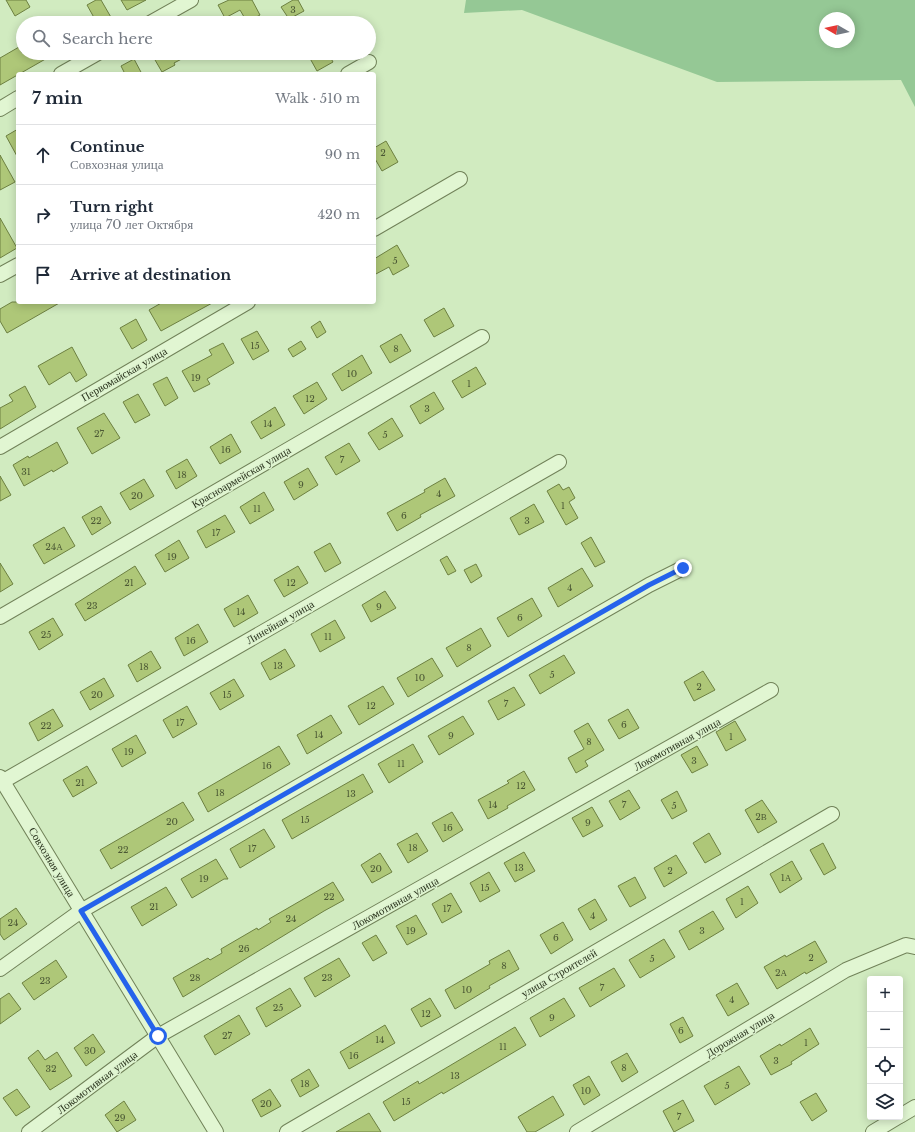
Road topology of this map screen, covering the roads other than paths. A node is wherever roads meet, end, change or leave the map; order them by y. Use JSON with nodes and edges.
{"nodes":[{"id":1,"x":191,"y":0,"type":"edge"},
{"id":2,"x":162,"y":16,"type":"edge"},
{"id":3,"x":86,"y":60,"type":"edge"},
{"id":4,"x":369,"y":62,"type":"dead end"},
{"id":5,"x":65,"y":72,"type":"edge"},
{"id":6,"x":352,"y":72,"type":"edge"},
{"id":7,"x":16,"y":99,"type":"edge"},
{"id":8,"x":0,"y":109,"type":"edge"},
{"id":9,"x":460,"y":179,"type":"dead end"},
{"id":10,"x":376,"y":228,"type":"edge"},
{"id":11,"x":16,"y":266,"type":"edge"},
{"id":12,"x":0,"y":275,"type":"edge"},
{"id":13,"x":245,"y":304,"type":"edge"},
{"id":14,"x":482,"y":337,"type":"dead end"},
{"id":15,"x":0,"y":447,"type":"edge"},
{"id":16,"x":559,"y":462,"type":"dead end"},
{"id":17,"x":683,"y":568,"type":"dead end"},
{"id":18,"x":0,"y":617,"type":"edge"},
{"id":19,"x":771,"y":690,"type":"dead end"},
{"id":20,"x":1,"y":780,"type":"edge"},
{"id":21,"x":832,"y":814,"type":"dead end"},
{"id":22,"x":81,"y":911,"type":"junction"},
{"id":23,"x":911,"y":946,"type":"edge"},
{"id":24,"x":0,"y":969,"type":"edge"},
{"id":25,"x":158,"y":1036,"type":"junction"},
{"id":26,"x":915,"y":1107,"type":"edge"},
{"id":27,"x":903,"y":1114,"type":"edge"},
{"id":28,"x":894,"y":1120,"type":"edge"},
{"id":29,"x":28,"y":1132,"type":"edge"},
{"id":30,"x":216,"y":1132,"type":"edge"},
{"id":31,"x":287,"y":1132,"type":"edge"},
{"id":32,"x":578,"y":1132,"type":"edge"},
{"id":33,"x":873,"y":1132,"type":"edge"}],
"edges":[{"from":1,"to":2,"type":"street"},
{"from":3,"to":5,"type":"street"},
{"from":4,"to":6,"type":"street"},
{"from":7,"to":8,"type":"street"},
{"from":9,"to":10,"type":"street"},
{"from":11,"to":12,"type":"street"},
{"from":13,"to":15,"type":"street","name":"Первомайская улица"},
{"from":14,"to":18,"type":"street","name":"Красноармейская улица"},
{"from":16,"to":20,"type":"street","name":"Линейная улица"},
{"from":17,"to":22,"type":"street"},
{"from":19,"to":25,"type":"street","name":"Локомотивная улица"},
{"from":20,"to":22,"type":"street","name":"Совхозная улица"},
{"from":21,"to":31,"type":"street","name":"улица Строителей"},
{"from":22,"to":24,"type":"street"},
{"from":22,"to":25,"type":"street","name":"Совхозная улица"},
{"from":23,"to":32,"type":"street","name":"Дорожная улица"},
{"from":25,"to":29,"type":"street","name":"Локомотивная улица"},
{"from":25,"to":30,"type":"street","name":"Совхозная улица"},
{"from":26,"to":27,"type":"street"},
{"from":28,"to":33,"type":"street"}]}
